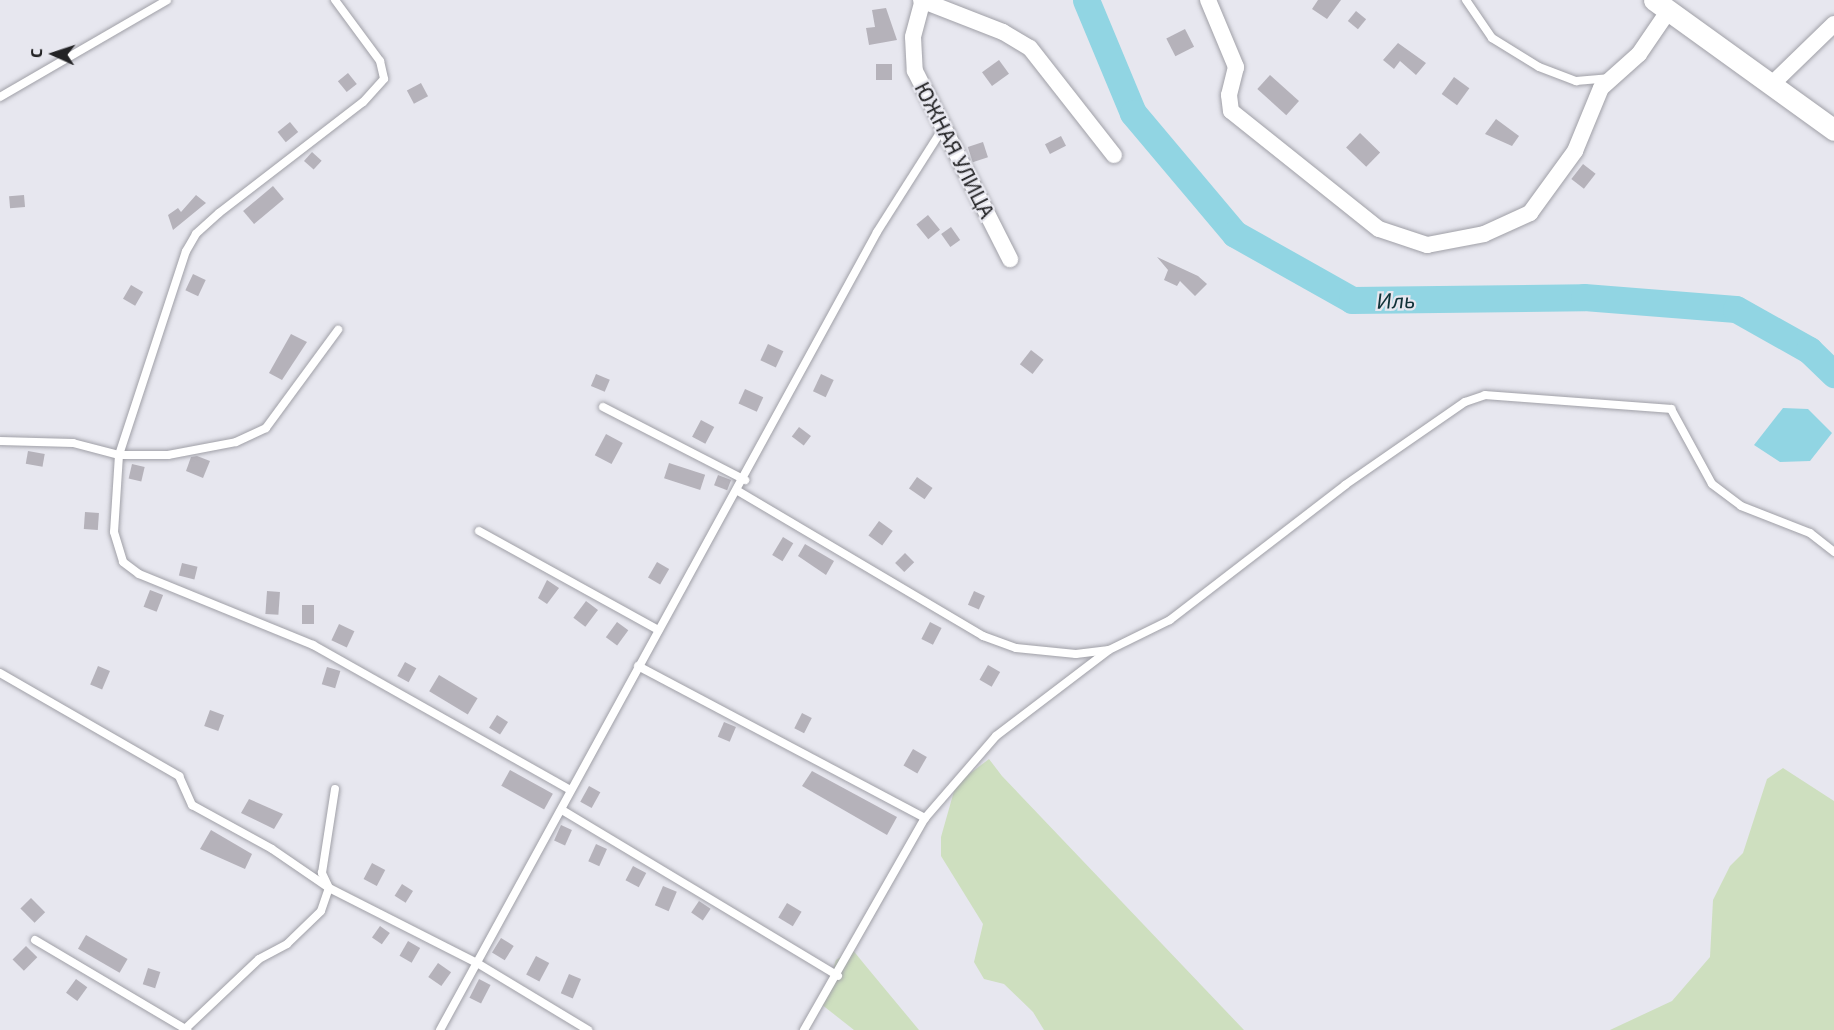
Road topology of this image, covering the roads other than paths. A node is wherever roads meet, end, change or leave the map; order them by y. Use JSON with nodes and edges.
{"nodes":[{"id":1,"x":167,"y":0,"type":"edge"},
{"id":2,"x":335,"y":0,"type":"edge"},
{"id":3,"x":1208,"y":0,"type":"edge"},
{"id":4,"x":1466,"y":0,"type":"edge"},
{"id":5,"x":921,"y":1,"type":"edge"},
{"id":6,"x":342,"y":4,"type":"edge"},
{"id":7,"x":1662,"y":5,"type":"edge"},
{"id":8,"x":1834,"y":24,"type":"edge"},
{"id":9,"x":1611,"y":77,"type":"junction"},
{"id":10,"x":1770,"y":86,"type":"junction"},
{"id":11,"x":0,"y":97,"type":"edge"},
{"id":12,"x":944,"y":128,"type":"junction"},
{"id":13,"x":1834,"y":130,"type":"edge"},
{"id":14,"x":1114,"y":154,"type":"dead end"},
{"id":15,"x":1010,"y":259,"type":"dead end"},
{"id":16,"x":338,"y":330,"type":"dead end"},
{"id":17,"x":603,"y":407,"type":"dead end"},
{"id":18,"x":0,"y":441,"type":"edge"},
{"id":19,"x":119,"y":455,"type":"junction"},
{"id":20,"x":745,"y":480,"type":"junction"},
{"id":21,"x":738,"y":491,"type":"junction"},
{"id":22,"x":479,"y":531,"type":"dead end"},
{"id":23,"x":1834,"y":552,"type":"edge"},
{"id":24,"x":658,"y":630,"type":"junction"},
{"id":25,"x":1109,"y":650,"type":"junction"},
{"id":26,"x":638,"y":666,"type":"junction"},
{"id":27,"x":0,"y":673,"type":"edge"},
{"id":28,"x":335,"y":789,"type":"dead end"},
{"id":29,"x":570,"y":790,"type":"junction"},
{"id":30,"x":562,"y":810,"type":"junction"},
{"id":31,"x":925,"y":818,"type":"junction"},
{"id":32,"x":329,"y":888,"type":"junction"},
{"id":33,"x":35,"y":940,"type":"dead end"},
{"id":34,"x":477,"y":963,"type":"junction"},
{"id":35,"x":838,"y":976,"type":"junction"},
{"id":36,"x":186,"y":1030,"type":"edge"},
{"id":37,"x":440,"y":1030,"type":"edge"},
{"id":38,"x":588,"y":1030,"type":"edge"},
{"id":39,"x":804,"y":1030,"type":"edge"}],
"edges":[{"from":1,"to":11,"type":"lane"},
{"from":2,"to":6,"type":"lane"},
{"from":3,"to":9,"type":"street"},
{"from":4,"to":9,"type":"lane"},
{"from":5,"to":12,"type":"street","name":"ЮЖНАЯ УЛИЦА"},
{"from":5,"to":14,"type":"street","name":"ЮЖНАЯ УЛИЦА"},
{"from":6,"to":19,"type":"lane"},
{"from":7,"to":9,"type":"street"},
{"from":7,"to":10,"type":"street"},
{"from":8,"to":10,"type":"street"},
{"from":10,"to":13,"type":"street"},
{"from":12,"to":15,"type":"street","name":"ЮЖНАЯ УЛИЦА"},
{"from":12,"to":20,"type":"lane"},
{"from":16,"to":19,"type":"lane"},
{"from":17,"to":20,"type":"lane"},
{"from":18,"to":19,"type":"lane"},
{"from":19,"to":29,"type":"lane"},
{"from":20,"to":21,"type":"lane"},
{"from":21,"to":24,"type":"lane"},
{"from":21,"to":25,"type":"lane"},
{"from":22,"to":24,"type":"lane"},
{"from":23,"to":25,"type":"lane"},
{"from":24,"to":26,"type":"lane"},
{"from":25,"to":31,"type":"lane"},
{"from":26,"to":29,"type":"lane"},
{"from":26,"to":31,"type":"lane"},
{"from":27,"to":32,"type":"lane"},
{"from":28,"to":32,"type":"lane"},
{"from":29,"to":30,"type":"lane"},
{"from":30,"to":34,"type":"lane"},
{"from":30,"to":35,"type":"lane"},
{"from":31,"to":35,"type":"lane"},
{"from":32,"to":34,"type":"lane"},
{"from":32,"to":36,"type":"lane"},
{"from":33,"to":36,"type":"lane"},
{"from":34,"to":37,"type":"lane"},
{"from":34,"to":38,"type":"lane"},
{"from":35,"to":39,"type":"lane"}]}
